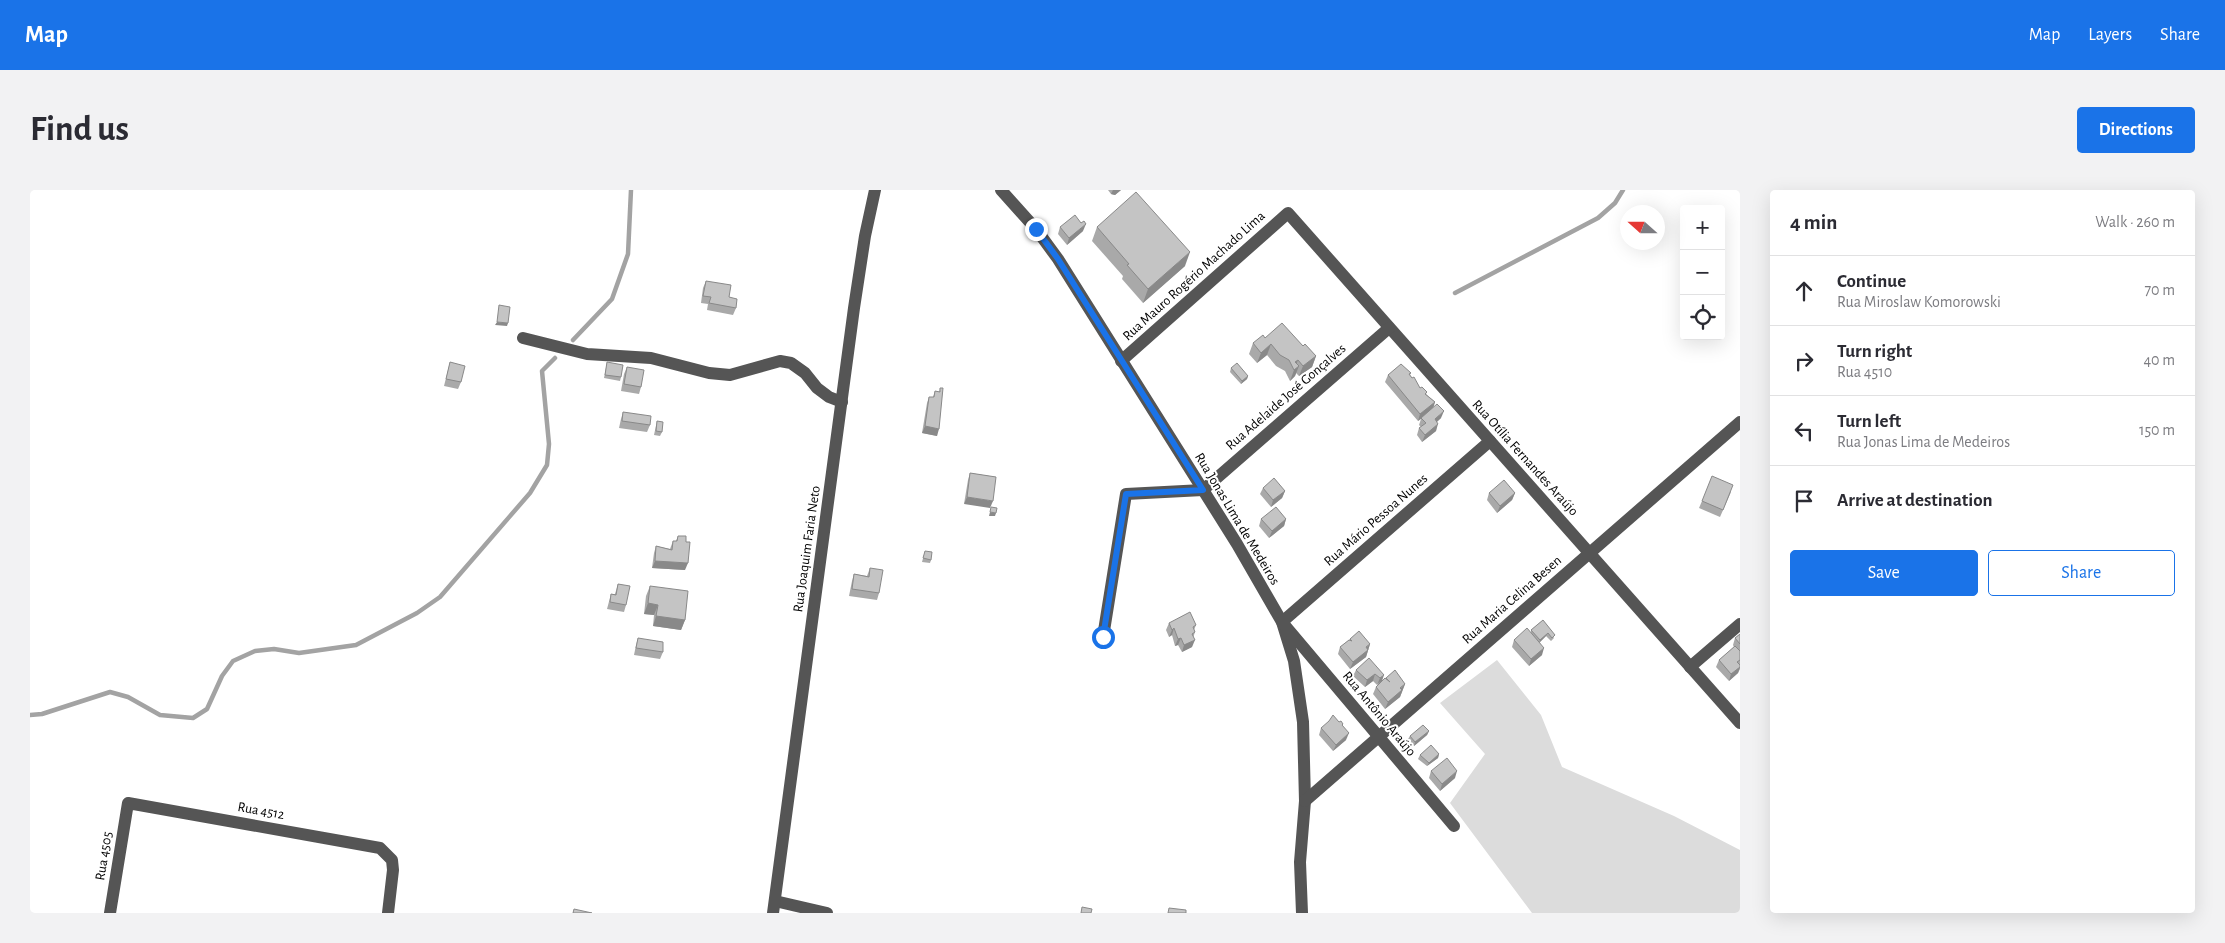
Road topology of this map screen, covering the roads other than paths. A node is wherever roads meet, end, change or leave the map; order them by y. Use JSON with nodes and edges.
{"nodes":[{"id":1,"x":875,"y":190,"type":"edge"},
{"id":2,"x":1001,"y":190,"type":"edge"},
{"id":3,"x":1288,"y":213,"type":"joint"},
{"id":4,"x":1389,"y":328,"type":"junction"},
{"id":5,"x":523,"y":338,"type":"dead end"},
{"id":6,"x":1121,"y":361,"type":"junction"},
{"id":7,"x":842,"y":402,"type":"junction"},
{"id":8,"x":1740,"y":422,"type":"edge"},
{"id":9,"x":1490,"y":442,"type":"junction"},
{"id":10,"x":1203,"y":490,"type":"junction"},
{"id":11,"x":1590,"y":553,"type":"junction"},
{"id":12,"x":1282,"y":622,"type":"junction"},
{"id":13,"x":1740,"y":624,"type":"edge"},
{"id":14,"x":1103,"y":637,"type":"dead end"},
{"id":15,"x":1690,"y":667,"type":"junction"},
{"id":16,"x":1740,"y":723,"type":"edge"},
{"id":17,"x":1378,"y":737,"type":"junction"},
{"id":18,"x":1304,"y":801,"type":"junction"},
{"id":19,"x":128,"y":803,"type":"joint"},
{"id":20,"x":1454,"y":826,"type":"dead end"},
{"id":21,"x":774,"y":907,"type":"edge"},
{"id":22,"x":110,"y":913,"type":"edge"},
{"id":23,"x":388,"y":913,"type":"edge"},
{"id":24,"x":827,"y":913,"type":"edge"},
{"id":25,"x":1302,"y":913,"type":"edge"}],
"edges":[{"from":1,"to":7,"type":"street","name":"Rua Joaquim Faria Neto"},
{"from":2,"to":6,"type":"street","name":"Rua Jonas Lima de Medeiros"},
{"from":3,"to":4,"type":"street","name":"Rua Otília Fernandes Araújo"},
{"from":3,"to":6,"type":"street","name":"Rua Mauro Rogério Machado Lima"},
{"from":4,"to":9,"type":"street","name":"Rua Otília Fernandes Araújo"},
{"from":4,"to":10,"type":"street","name":"Rua Adelaide José Gonçalves"},
{"from":5,"to":7,"type":"street"},
{"from":6,"to":10,"type":"street","name":"Rua Jonas Lima de Medeiros"},
{"from":7,"to":21,"type":"street","name":"Rua Joaquim Faria Neto"},
{"from":8,"to":11,"type":"street","name":"Rua Maria Celina Besen"},
{"from":9,"to":11,"type":"street","name":"Rua Otília Fernandes Araújo"},
{"from":9,"to":12,"type":"street","name":"Rua Mário Pessoa Nunes"},
{"from":10,"to":12,"type":"street","name":"Rua Jonas Lima de Medeiros"},
{"from":10,"to":14,"type":"street"},
{"from":11,"to":15,"type":"street","name":"Rua Otília Fernandes Araújo"},
{"from":11,"to":17,"type":"street","name":"Rua Maria Celina Besen"},
{"from":12,"to":17,"type":"street","name":"Rua Antônio Araújo"},
{"from":12,"to":18,"type":"street","name":"Rua Jonas Lima de Medeiros"},
{"from":13,"to":15,"type":"street"},
{"from":15,"to":16,"type":"street","name":"Rua Otília Fernandes Araújo"},
{"from":17,"to":18,"type":"street","name":"Rua Maria Celina Besen"},
{"from":17,"to":20,"type":"street","name":"Rua Antônio Araújo"},
{"from":18,"to":25,"type":"street","name":"Rua Jonas Lima de Medeiros"},
{"from":19,"to":22,"type":"street","name":"Rua 4505"},
{"from":19,"to":23,"type":"street","name":"Rua 4512"},
{"from":21,"to":24,"type":"street"}]}
